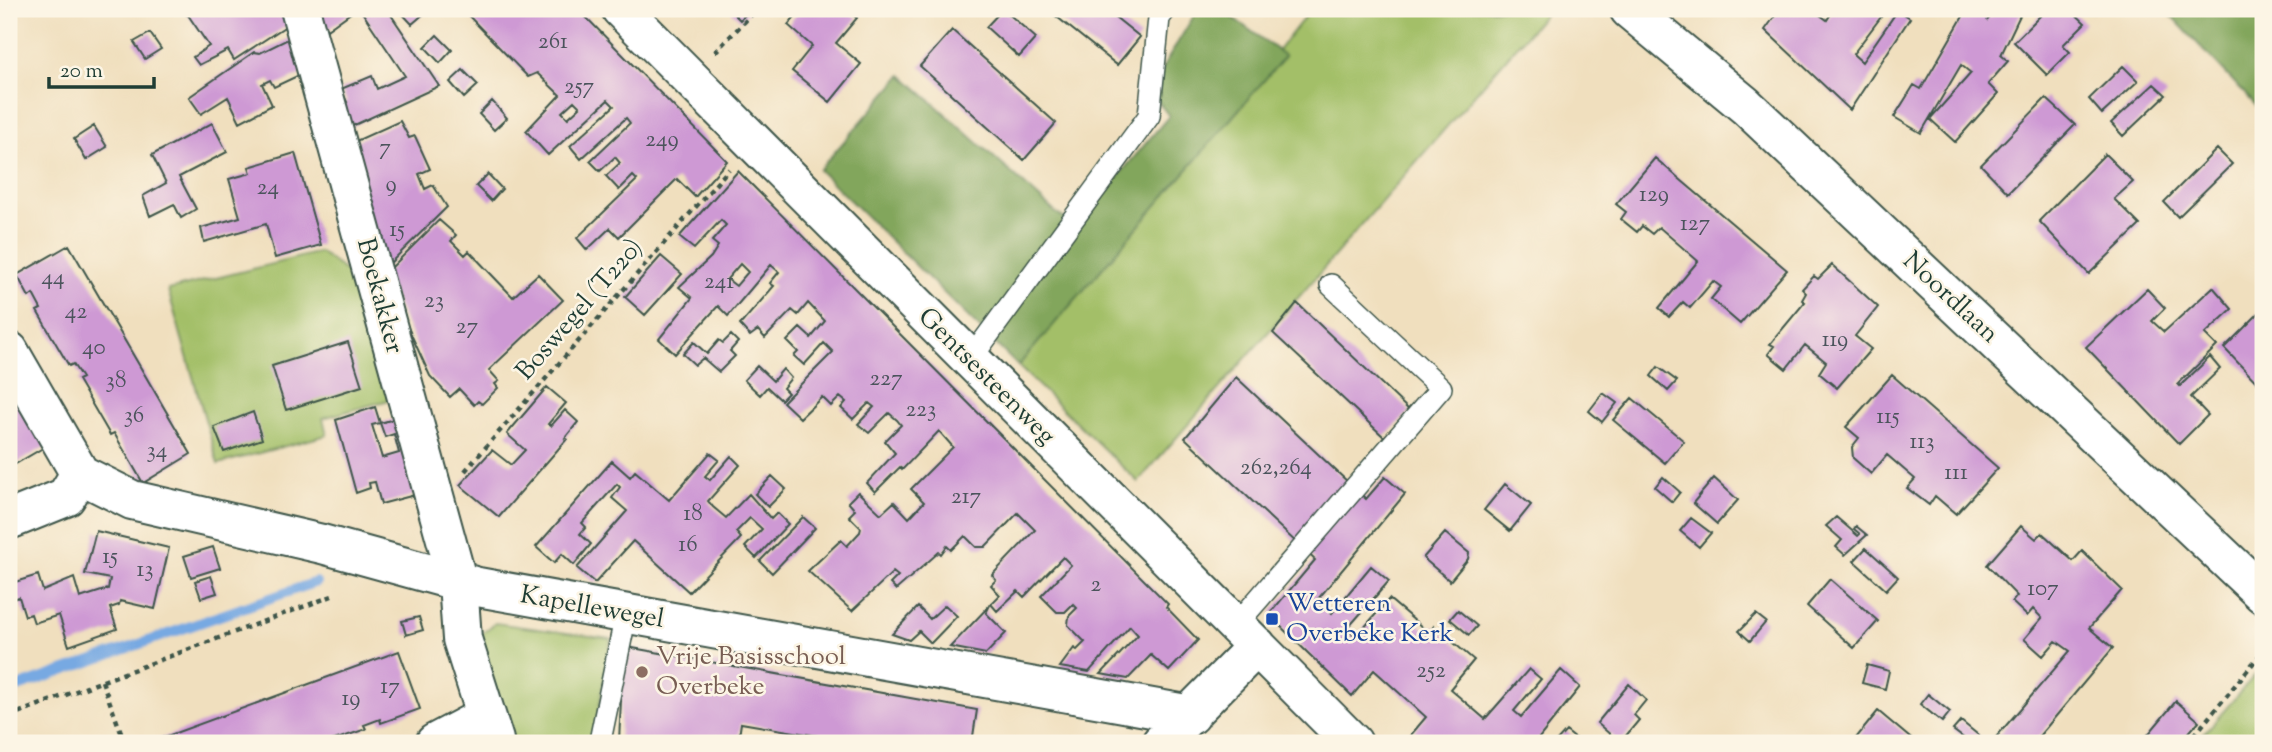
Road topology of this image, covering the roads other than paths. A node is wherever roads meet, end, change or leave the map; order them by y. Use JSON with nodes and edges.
{"nodes":[{"id":1,"x":300,"y":9,"type":"edge"},
{"id":2,"x":621,"y":9,"type":"edge"},
{"id":3,"x":1166,"y":9,"type":"edge"},
{"id":4,"x":1629,"y":9,"type":"edge"},
{"id":5,"x":1331,"y":285,"type":"dead end"},
{"id":6,"x":9,"y":351,"type":"edge"},
{"id":7,"x":969,"y":361,"type":"junction"},
{"id":8,"x":80,"y":474,"type":"junction"},
{"id":9,"x":9,"y":520,"type":"edge"},
{"id":10,"x":458,"y":583,"type":"junction"},
{"id":11,"x":2263,"y":594,"type":"edge"},
{"id":12,"x":626,"y":614,"type":"junction"},
{"id":13,"x":1247,"y":636,"type":"junction"},
{"id":14,"x":1191,"y":715,"type":"junction"},
{"id":15,"x":601,"y":736,"type":"dead end"},
{"id":16,"x":435,"y":743,"type":"edge"},
{"id":17,"x":1161,"y":743,"type":"edge"},
{"id":18,"x":1353,"y":743,"type":"edge"}],
"edges":[{"from":1,"to":10,"type":"street","name":"Boekakker"},
{"from":2,"to":7,"type":"street","name":"Gentsesteenweg"},
{"from":3,"to":7,"type":"lane"},
{"from":4,"to":11,"type":"street","name":"Noordlaan"},
{"from":5,"to":13,"type":"lane"},
{"from":6,"to":8,"type":"street"},
{"from":7,"to":13,"type":"street","name":"Gentsesteenweg"},
{"from":8,"to":9,"type":"street"},
{"from":8,"to":10,"type":"street","name":"Kapellewegel"},
{"from":10,"to":12,"type":"street","name":"Kapellewegel"},
{"from":10,"to":16,"type":"street"},
{"from":12,"to":14,"type":"street","name":"Kapellewegel"},
{"from":12,"to":15,"type":"lane"},
{"from":13,"to":14,"type":"street"},
{"from":13,"to":18,"type":"street","name":"Gentsesteenweg"},
{"from":14,"to":17,"type":"street"}]}
